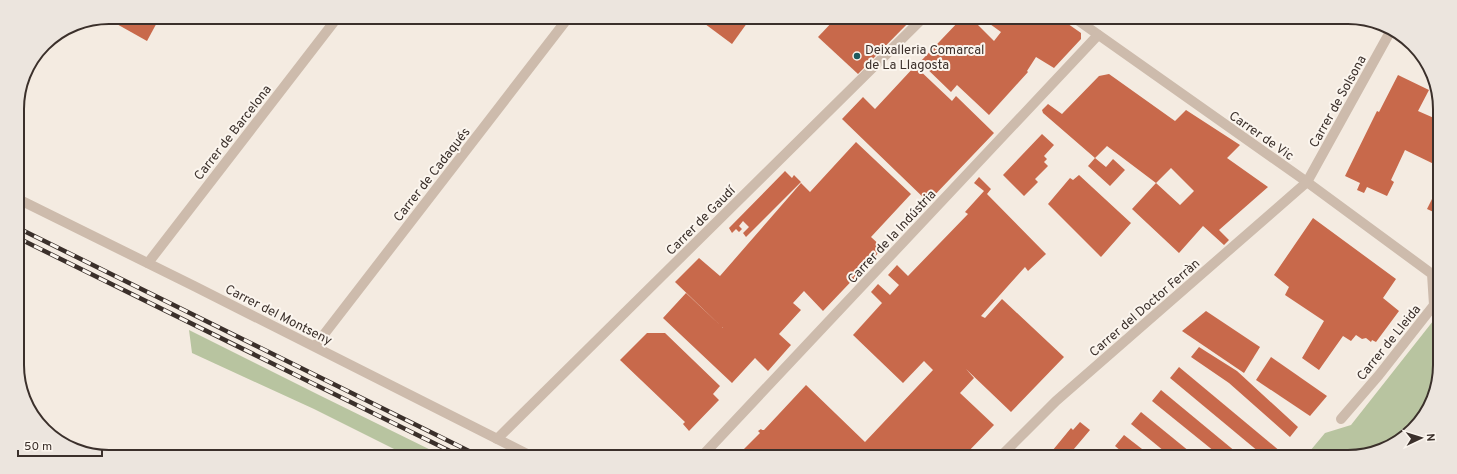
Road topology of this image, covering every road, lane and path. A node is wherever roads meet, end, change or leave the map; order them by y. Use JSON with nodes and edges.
{"nodes":[{"id":1,"x":332,"y":24,"type":"edge"},
{"id":2,"x":563,"y":24,"type":"edge"},
{"id":3,"x":917,"y":24,"type":"edge"},
{"id":4,"x":1082,"y":24,"type":"edge"},
{"id":5,"x":1389,"y":34,"type":"edge"},
{"id":6,"x":1098,"y":35,"type":"junction"},
{"id":7,"x":1307,"y":182,"type":"junction"},
{"id":8,"x":24,"y":202,"type":"edge"},
{"id":9,"x":148,"y":262,"type":"junction"},
{"id":10,"x":1432,"y":274,"type":"joint"},
{"id":11,"x":1433,"y":290,"type":"edge"},
{"id":12,"x":1433,"y":306,"type":"edge"},
{"id":13,"x":315,"y":346,"type":"junction"},
{"id":14,"x":1341,"y":419,"type":"dead end"},
{"id":15,"x":498,"y":439,"type":"junction"},
{"id":16,"x":519,"y":450,"type":"edge"},
{"id":17,"x":708,"y":450,"type":"edge"},
{"id":18,"x":1007,"y":450,"type":"edge"}],
"edges":[{"from":1,"to":9,"type":"street","name":"Carrer de Barcelona"},
{"from":2,"to":13,"type":"street","name":"Carrer de Cadaqués"},
{"from":3,"to":15,"type":"street","name":"Carrer de Gaudí"},
{"from":4,"to":6,"type":"street","name":"Carrer de Vic"},
{"from":5,"to":7,"type":"street","name":"Carrer de Solsona"},
{"from":6,"to":7,"type":"street","name":"Carrer de Vic"},
{"from":6,"to":17,"type":"street","name":"Carrer de la Indústria"},
{"from":7,"to":10,"type":"street","name":"Carrer de Vic"},
{"from":7,"to":18,"type":"street","name":"Carrer del Doctor Ferràn"},
{"from":8,"to":9,"type":"street","name":"Carrer del Montseny"},
{"from":9,"to":13,"type":"street","name":"Carrer del Montseny"},
{"from":10,"to":11,"type":"street","name":"Carrer de Lleida"},
{"from":12,"to":14,"type":"street","name":"Carrer de Lleida"},
{"from":13,"to":15,"type":"street","name":"Carrer del Montseny"},
{"from":15,"to":16,"type":"street","name":"Carrer del Montseny"}]}
